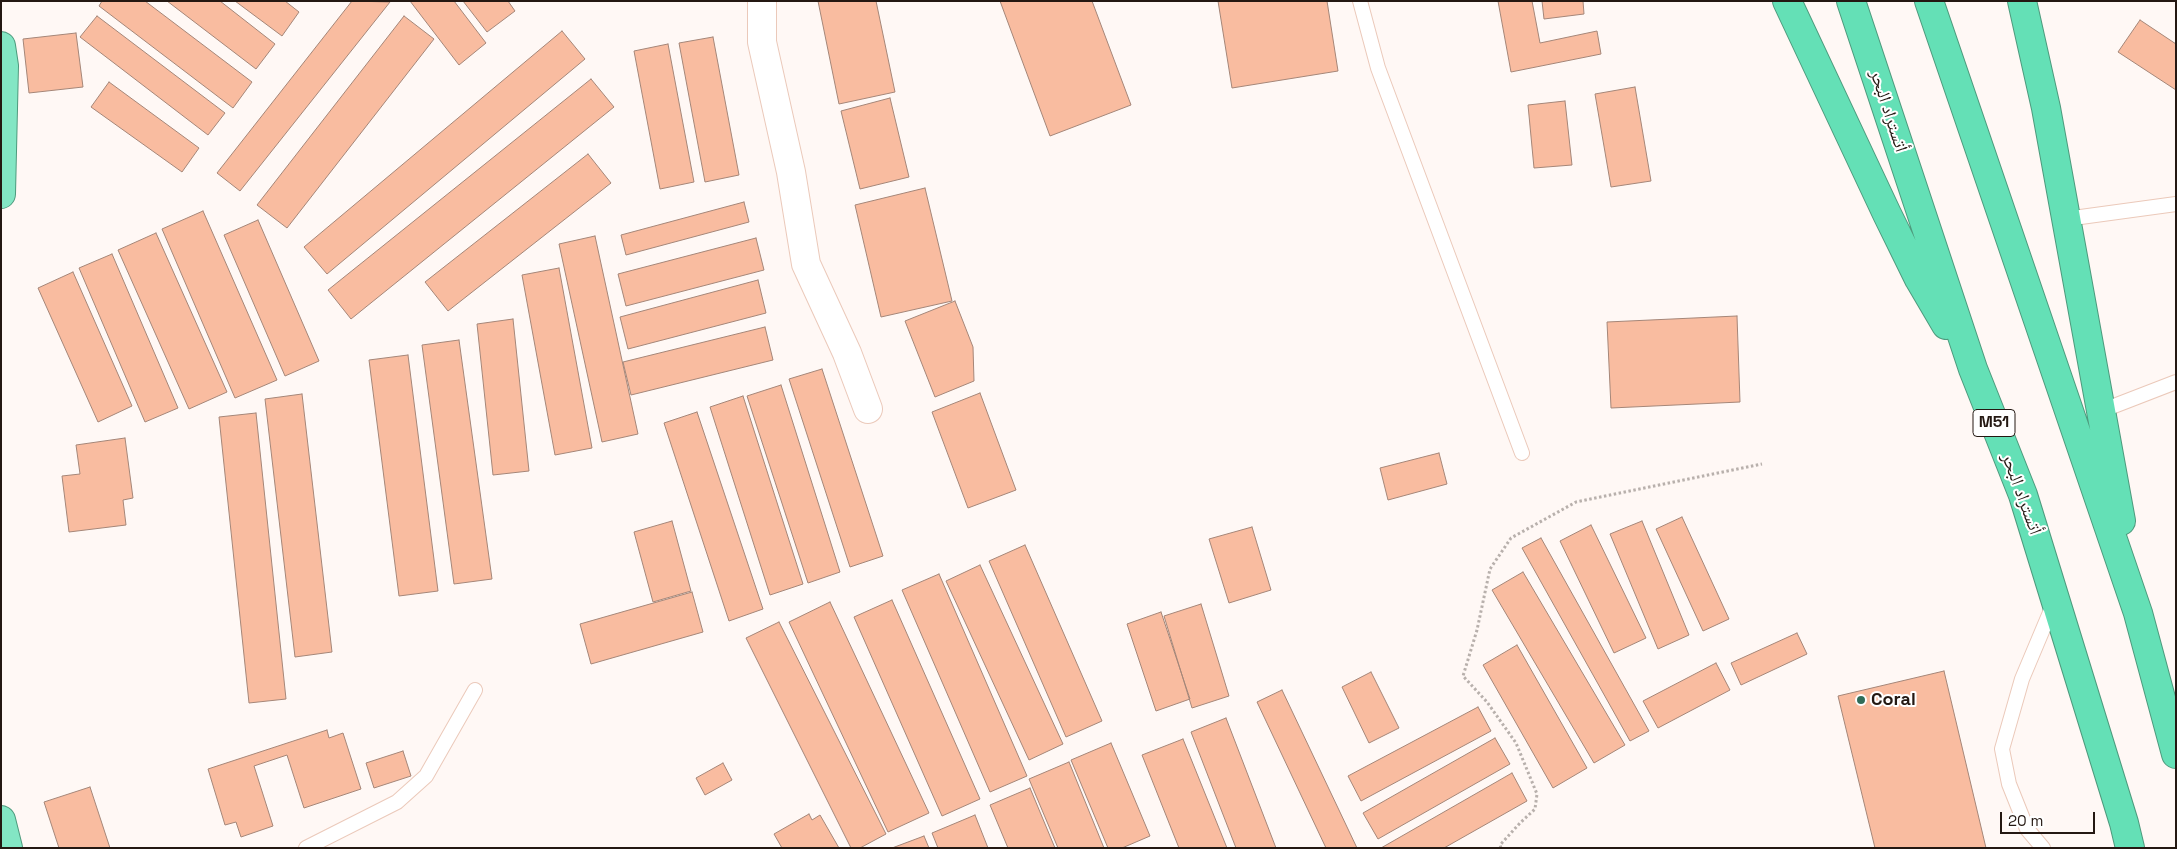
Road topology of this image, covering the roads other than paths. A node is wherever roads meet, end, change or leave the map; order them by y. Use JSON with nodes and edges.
{"nodes":[{"id":1,"x":762,"y":1,"type":"edge"},
{"id":2,"x":1360,"y":1,"type":"edge"},
{"id":3,"x":1787,"y":1,"type":"edge"},
{"id":4,"x":1852,"y":1,"type":"edge"},
{"id":5,"x":1930,"y":1,"type":"edge"},
{"id":6,"x":2022,"y":1,"type":"edge"},
{"id":7,"x":2,"y":60,"type":"edge"},
{"id":8,"x":1,"y":194,"type":"edge"},
{"id":9,"x":2176,"y":204,"type":"edge"},
{"id":10,"x":2066,"y":218,"type":"junction"},
{"id":11,"x":1972,"y":369,"type":"junction"},
{"id":12,"x":2176,"y":382,"type":"edge"},
{"id":13,"x":868,"y":409,"type":"dead end"},
{"id":14,"x":2101,"y":411,"type":"junction"},
{"id":15,"x":1522,"y":453,"type":"dead end"},
{"id":16,"x":2056,"y":600,"type":"junction"},
{"id":17,"x":2138,"y":613,"type":"junction"},
{"id":18,"x":475,"y":690,"type":"dead end"},
{"id":19,"x":2176,"y":754,"type":"edge"},
{"id":20,"x":1,"y":820,"type":"edge"},
{"id":21,"x":8,"y":848,"type":"edge"},
{"id":22,"x":306,"y":848,"type":"edge"},
{"id":23,"x":2043,"y":848,"type":"edge"},
{"id":24,"x":2130,"y":848,"type":"edge"}],
"edges":[{"from":1,"to":13,"type":"street"},
{"from":2,"to":15,"type":"lane"},
{"from":3,"to":11,"type":"highway"},
{"from":4,"to":11,"type":"highway","name":"أتستراد البحر","number":"M51"},
{"from":5,"to":17,"type":"highway"},
{"from":6,"to":10,"type":"highway"},
{"from":7,"to":8,"type":"highway"},
{"from":9,"to":10,"type":"lane"},
{"from":10,"to":14,"type":"highway"},
{"from":11,"to":16,"type":"highway","name":"أتستراد البحر","number":"M51"},
{"from":12,"to":14,"type":"lane"},
{"from":14,"to":17,"type":"highway"},
{"from":16,"to":23,"type":"lane"},
{"from":16,"to":24,"type":"highway","name":"أتستراد البحر","number":"M51"},
{"from":17,"to":19,"type":"highway"},
{"from":18,"to":22,"type":"lane"},
{"from":20,"to":21,"type":"highway"}]}
